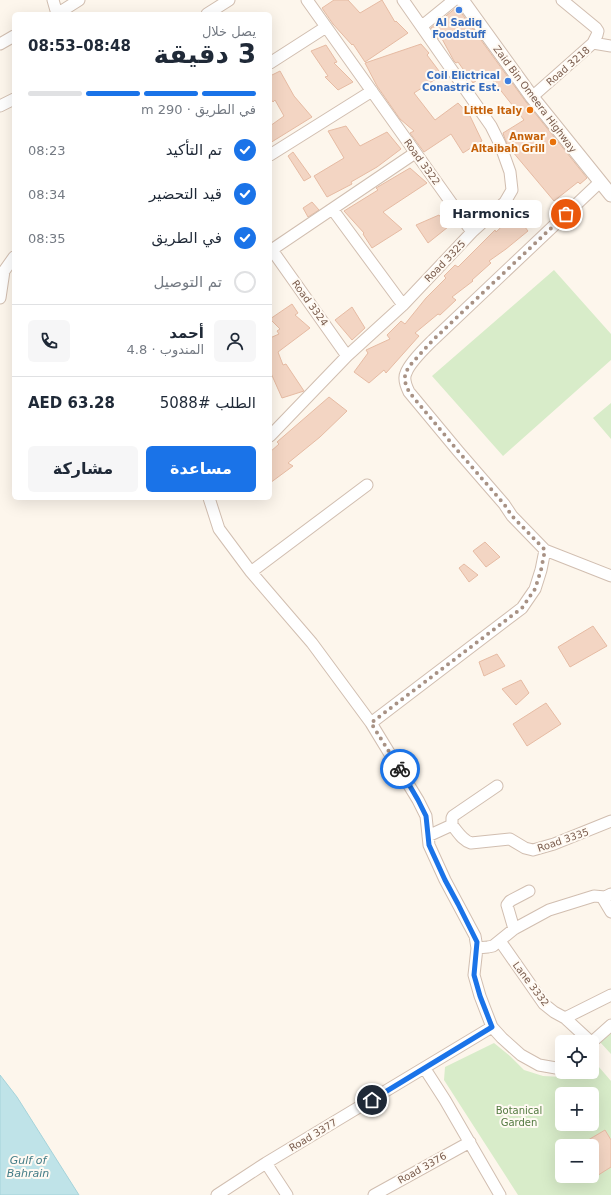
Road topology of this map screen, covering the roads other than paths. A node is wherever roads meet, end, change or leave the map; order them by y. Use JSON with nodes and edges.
{"nodes":[{"id":1,"x":53,"y":0,"type":"edge"},
{"id":2,"x":79,"y":0,"type":"edge"},
{"id":3,"x":229,"y":0,"type":"edge"},
{"id":4,"x":307,"y":0,"type":"edge"},
{"id":5,"x":404,"y":0,"type":"edge"},
{"id":6,"x":454,"y":0,"type":"edge"},
{"id":7,"x":462,"y":0,"type":"edge"},
{"id":8,"x":566,"y":1,"type":"edge"},
{"id":9,"x":56,"y":12,"type":"edge"},
{"id":10,"x":60,"y":12,"type":"edge"},
{"id":11,"x":210,"y":12,"type":"edge"},
{"id":12,"x":422,"y":26,"type":"junction"},
{"id":13,"x":326,"y":27,"type":"junction"},
{"id":14,"x":12,"y":37,"type":"edge"},
{"id":15,"x":594,"y":43,"type":"junction"},
{"id":16,"x":0,"y":44,"type":"edge"},
{"id":17,"x":611,"y":46,"type":"edge"},
{"id":18,"x":272,"y":62,"type":"edge"},
{"id":19,"x":372,"y":91,"type":"junction"},
{"id":20,"x":532,"y":97,"type":"junction"},
{"id":21,"x":12,"y":100,"type":"edge"},
{"id":22,"x":0,"y":106,"type":"edge"},
{"id":23,"x":415,"y":153,"type":"junction"},
{"id":24,"x":272,"y":155,"type":"edge"},
{"id":25,"x":600,"y":182,"type":"junction"},
{"id":26,"x":611,"y":195,"type":"edge"},
{"id":27,"x":333,"y":210,"type":"junction"},
{"id":28,"x":472,"y":232,"type":"junction"},
{"id":29,"x":272,"y":250,"type":"edge"},
{"id":30,"x":272,"y":252,"type":"edge"},
{"id":31,"x":12,"y":260,"type":"edge"},
{"id":32,"x":0,"y":298,"type":"edge"},
{"id":33,"x":403,"y":304,"type":"junction"},
{"id":34,"x":348,"y":356,"type":"junction"},
{"id":35,"x":272,"y":431,"type":"edge"},
{"id":36,"x":367,"y":484,"type":"dead end"},
{"id":37,"x":210,"y":500,"type":"edge"},
{"id":38,"x":216,"y":500,"type":"edge"},
{"id":39,"x":214,"y":518,"type":"junction"},
{"id":40,"x":545,"y":550,"type":"junction"},
{"id":41,"x":251,"y":572,"type":"junction"},
{"id":42,"x":611,"y":576,"type":"edge"},
{"id":43,"x":371,"y":723,"type":"junction"},
{"id":44,"x":497,"y":786,"type":"dead end"},
{"id":45,"x":610,"y":824,"type":"edge"},
{"id":46,"x":452,"y":825,"type":"junction"},
{"id":47,"x":428,"y":836,"type":"junction"},
{"id":48,"x":529,"y":891,"type":"dead end"},
{"id":49,"x":607,"y":896,"type":"edge"},
{"id":50,"x":611,"y":912,"type":"edge"},
{"id":51,"x":514,"y":929,"type":"junction"},
{"id":52,"x":500,"y":941,"type":"junction"},
{"id":53,"x":477,"y":948,"type":"junction"},
{"id":54,"x":611,"y":995,"type":"edge"},
{"id":55,"x":565,"y":1018,"type":"junction"},
{"id":56,"x":611,"y":1025,"type":"edge"},
{"id":57,"x":492,"y":1027,"type":"junction"},
{"id":58,"x":583,"y":1035,"type":"edge"},
{"id":59,"x":599,"y":1035,"type":"edge"},
{"id":60,"x":555,"y":1068,"type":"edge"},
{"id":61,"x":425,"y":1069,"type":"junction"},
{"id":62,"x":470,"y":1142,"type":"junction"},
{"id":63,"x":266,"y":1163,"type":"junction"},
{"id":64,"x":217,"y":1195,"type":"edge"},
{"id":65,"x":288,"y":1195,"type":"edge"},
{"id":66,"x":374,"y":1195,"type":"edge"},
{"id":67,"x":500,"y":1195,"type":"edge"}],
"edges":[{"from":1,"to":9,"type":"street"},
{"from":2,"to":10,"type":"street"},
{"from":3,"to":11,"type":"street"},
{"from":4,"to":13,"type":"street","name":"Road 3322"},
{"from":5,"to":12,"type":"street","name":"Road 3325"},
{"from":6,"to":12,"type":"street"},
{"from":7,"to":20,"type":"street","name":"Zaid Bin Omeera Highway"},
{"from":8,"to":15,"type":"street","name":"Road 3218"},
{"from":12,"to":28,"type":"street","name":"Road 3325"},
{"from":13,"to":18,"type":"street"},
{"from":13,"to":19,"type":"street","name":"Road 3322"},
{"from":14,"to":16,"type":"street"},
{"from":15,"to":17,"type":"street"},
{"from":15,"to":20,"type":"street","name":"Road 3218"},
{"from":19,"to":23,"type":"street","name":"Road 3322"},
{"from":19,"to":24,"type":"street"},
{"from":20,"to":25,"type":"street","name":"Zaid Bin Omeera Highway"},
{"from":21,"to":22,"type":"street"},
{"from":23,"to":27,"type":"street","name":"Road 3324"},
{"from":23,"to":28,"type":"street","name":"Road 3322"},
{"from":25,"to":26,"type":"street","name":"Zaid Bin Omeera Highway"},
{"from":25,"to":40,"type":"street"},
{"from":27,"to":29,"type":"street","name":"Road 3324"},
{"from":27,"to":33,"type":"street"},
{"from":28,"to":33,"type":"street","name":"Road 3325"},
{"from":30,"to":34,"type":"street","name":"Road 3324"},
{"from":31,"to":32,"type":"street"},
{"from":33,"to":34,"type":"street","name":"Road 3325"},
{"from":34,"to":35,"type":"street","name":"Road 3325"},
{"from":36,"to":41,"type":"street"},
{"from":37,"to":39,"type":"street"},
{"from":38,"to":39,"type":"street"},
{"from":39,"to":41,"type":"street"},
{"from":40,"to":42,"type":"street"},
{"from":40,"to":43,"type":"street"},
{"from":41,"to":43,"type":"street"},
{"from":43,"to":47,"type":"street"},
{"from":44,"to":46,"type":"street"},
{"from":45,"to":46,"type":"street","name":"Road 3335"},
{"from":46,"to":47,"type":"street"},
{"from":47,"to":53,"type":"street"},
{"from":48,"to":51,"type":"street"},
{"from":49,"to":50,"type":"street"},
{"from":49,"to":51,"type":"street"},
{"from":51,"to":52,"type":"street"},
{"from":52,"to":53,"type":"street"},
{"from":52,"to":55,"type":"street","name":"Lane 3332"},
{"from":53,"to":57,"type":"street"},
{"from":54,"to":55,"type":"street"},
{"from":55,"to":58,"type":"street","name":"Lane 3332"},
{"from":56,"to":59,"type":"street"},
{"from":57,"to":60,"type":"street"},
{"from":57,"to":61,"type":"street","name":"Road 3377"},
{"from":61,"to":62,"type":"street"},
{"from":61,"to":63,"type":"street","name":"Road 3377"},
{"from":62,"to":66,"type":"street","name":"Road 3376"},
{"from":62,"to":67,"type":"street"},
{"from":63,"to":64,"type":"street","name":"Road 3377"},
{"from":63,"to":65,"type":"street"}]}
